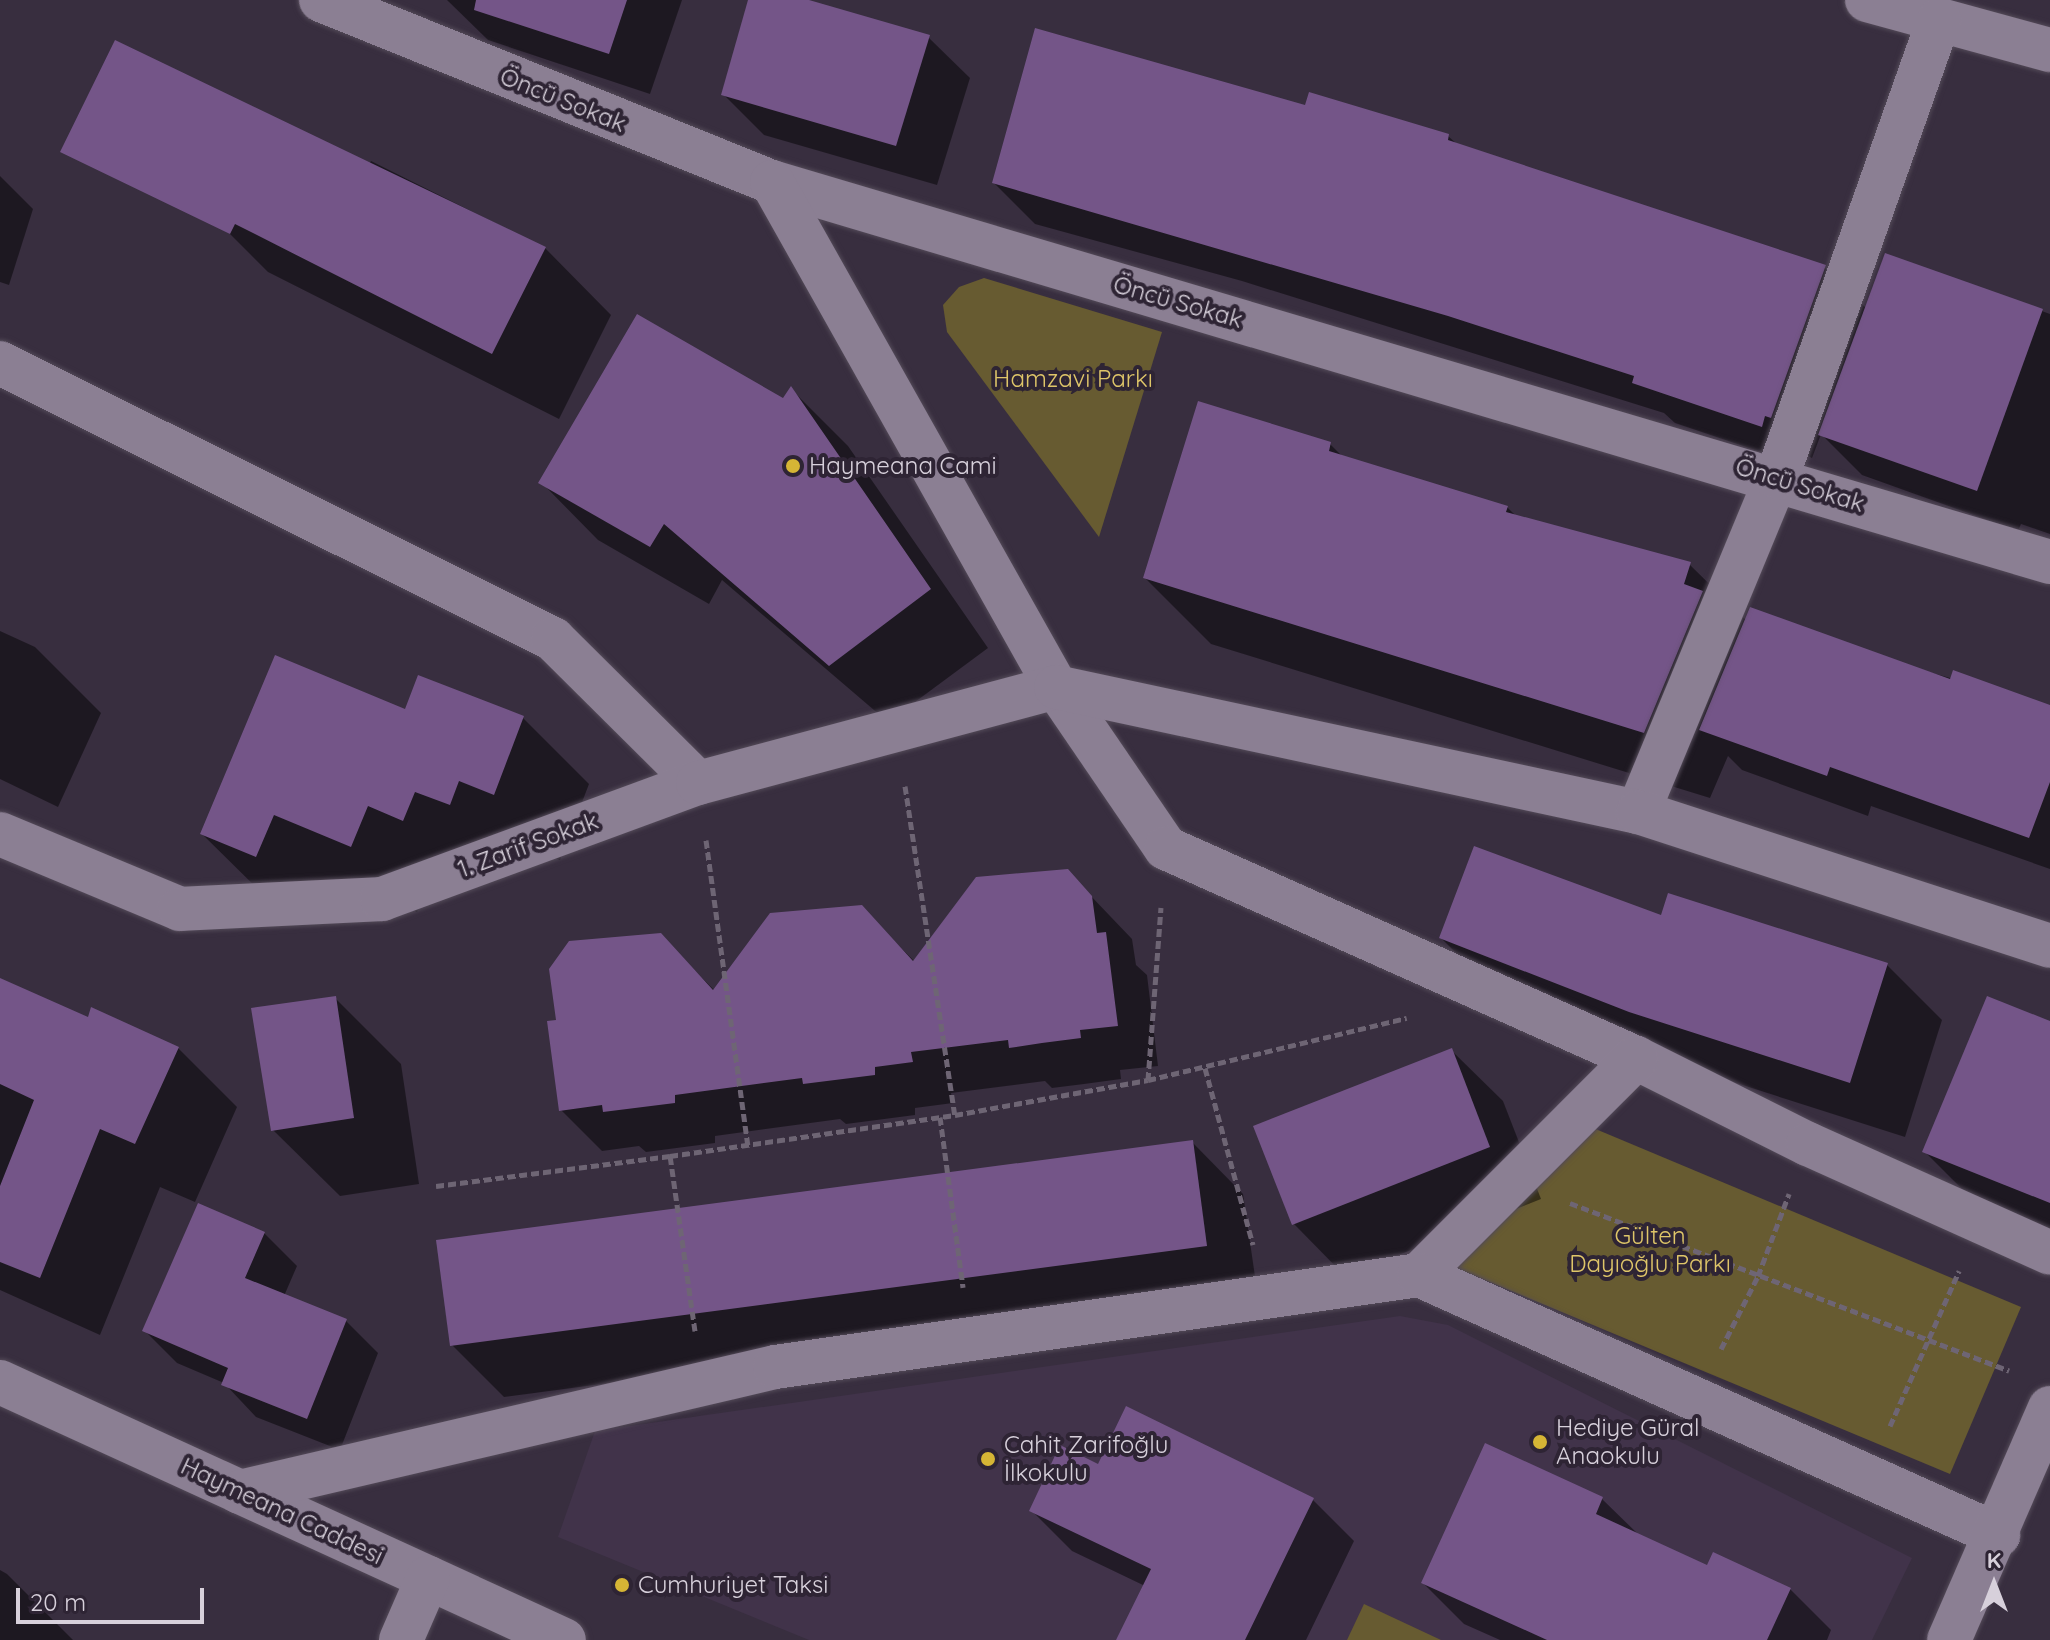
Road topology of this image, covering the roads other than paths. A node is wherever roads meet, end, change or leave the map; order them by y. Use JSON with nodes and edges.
{"nodes":[{"id":1,"x":321,"y":0,"type":"edge"},
{"id":2,"x":1867,"y":0,"type":"edge"},
{"id":3,"x":1939,"y":20,"type":"junction"},
{"id":4,"x":2050,"y":50,"type":"edge"},
{"id":5,"x":772,"y":182,"type":"junction"},
{"id":6,"x":0,"y":363,"type":"edge"},
{"id":7,"x":1777,"y":477,"type":"junction"},
{"id":8,"x":2050,"y":562,"type":"edge"},
{"id":9,"x":1056,"y":687,"type":"junction"},
{"id":10,"x":698,"y":783,"type":"junction"},
{"id":11,"x":1638,"y":812,"type":"junction"},
{"id":12,"x":0,"y":834,"type":"edge"},
{"id":13,"x":2050,"y":946,"type":"edge"},
{"id":14,"x":1636,"y":1058,"type":"junction"},
{"id":15,"x":2050,"y":1253,"type":"edge"},
{"id":16,"x":1419,"y":1275,"type":"junction"},
{"id":17,"x":0,"y":1382,"type":"edge"},
{"id":18,"x":2036,"y":1392,"type":"edge"},
{"id":19,"x":240,"y":1492,"type":"junction"},
{"id":20,"x":1998,"y":1535,"type":"junction"},
{"id":21,"x":428,"y":1578,"type":"junction"},
{"id":22,"x":401,"y":1640,"type":"edge"},
{"id":23,"x":564,"y":1640,"type":"edge"},
{"id":24,"x":1949,"y":1640,"type":"edge"}],
"edges":[{"from":1,"to":5,"type":"street","name":"Öncü Sokak"},
{"from":2,"to":3,"type":"street"},
{"from":3,"to":4,"type":"street"},
{"from":3,"to":7,"type":"street"},
{"from":5,"to":7,"type":"street","name":"Öncü Sokak"},
{"from":5,"to":9,"type":"street"},
{"from":6,"to":10,"type":"street"},
{"from":7,"to":8,"type":"street","name":"Öncü Sokak"},
{"from":7,"to":11,"type":"street"},
{"from":9,"to":10,"type":"street","name":"1. Zarif Sokak"},
{"from":9,"to":11,"type":"street"},
{"from":9,"to":14,"type":"street"},
{"from":10,"to":12,"type":"street","name":"1. Zarif Sokak"},
{"from":11,"to":13,"type":"street"},
{"from":14,"to":15,"type":"street"},
{"from":14,"to":16,"type":"street"},
{"from":16,"to":19,"type":"street"},
{"from":16,"to":20,"type":"street"},
{"from":17,"to":19,"type":"street","name":"Haymeana Caddesi"},
{"from":18,"to":20,"type":"street"},
{"from":19,"to":21,"type":"street","name":"Haymeana Caddesi"},
{"from":20,"to":24,"type":"street"},
{"from":21,"to":22,"type":"street"},
{"from":21,"to":23,"type":"street","name":"Haymeana Caddesi"}]}
